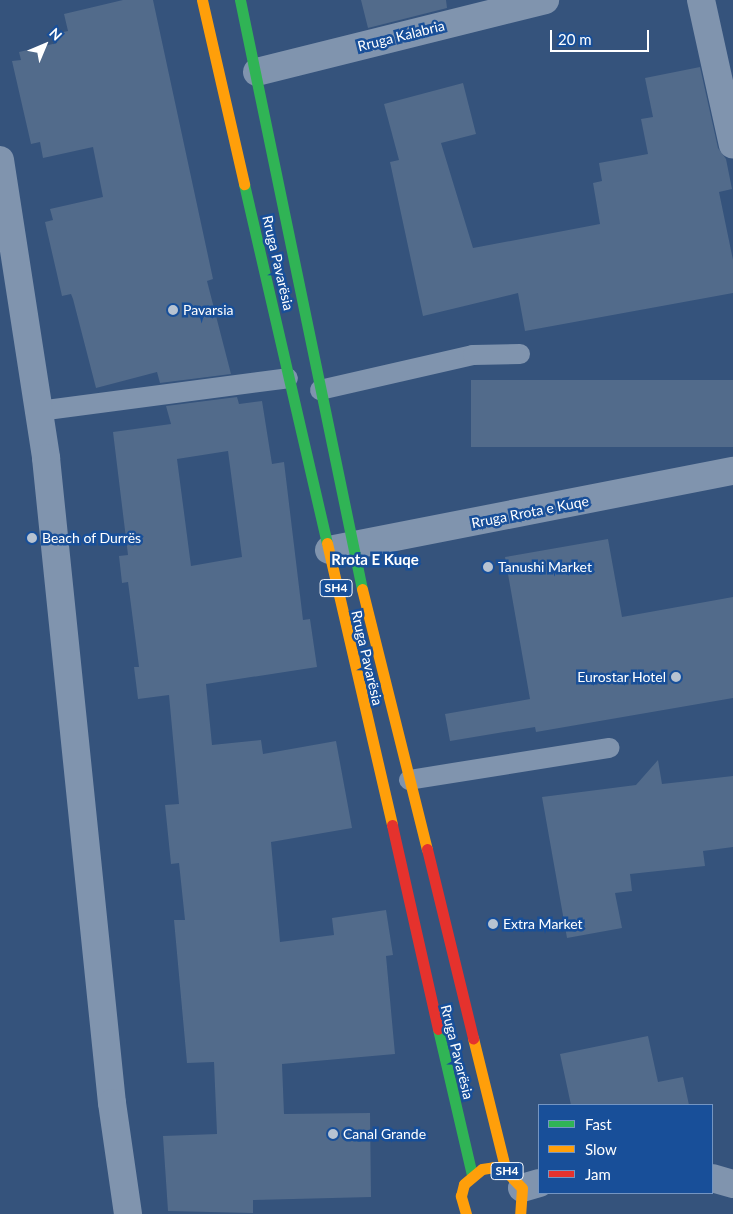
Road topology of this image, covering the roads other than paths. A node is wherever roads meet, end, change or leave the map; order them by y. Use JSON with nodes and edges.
{"nodes":[{"id":1,"x":202,"y":0,"type":"edge"},
{"id":2,"x":240,"y":0,"type":"edge"},
{"id":3,"x":546,"y":0,"type":"edge"},
{"id":4,"x":701,"y":0,"type":"edge"},
{"id":5,"x":257,"y":72,"type":"junction"},
{"id":6,"x":733,"y":145,"type":"edge"},
{"id":7,"x":0,"y":160,"type":"edge"},
{"id":8,"x":520,"y":354,"type":"dead end"},
{"id":9,"x":288,"y":378,"type":"junction"},
{"id":10,"x":320,"y":390,"type":"junction"},
{"id":11,"x":39,"y":411,"type":"junction"},
{"id":12,"x":733,"y":471,"type":"edge"},
{"id":13,"x":340,"y":549,"type":"junction"},
{"id":14,"x":609,"y":748,"type":"dead end"},
{"id":15,"x":409,"y":780,"type":"junction"},
{"id":16,"x":472,"y":1175,"type":"junction"},
{"id":17,"x":713,"y":1178,"type":"edge"},
{"id":18,"x":733,"y":1184,"type":"edge"},
{"id":19,"x":522,"y":1189,"type":"edge"},
{"id":20,"x":128,"y":1214,"type":"edge"},
{"id":21,"x":466,"y":1214,"type":"edge"}],
"edges":[{"from":1,"to":9,"type":"main road","name":"Rruga Pavarësia","number":"SH4"},
{"from":2,"to":5,"type":"main road","name":"Rruga Pavarësia","number":"SH4"},
{"from":3,"to":5,"type":"street","name":"Rruga Kalabria"},
{"from":4,"to":6,"type":"street"},
{"from":5,"to":10,"type":"main road","name":"Rruga Pavarësia","number":"SH4"},
{"from":7,"to":11,"type":"street"},
{"from":8,"to":10,"type":"lane"},
{"from":9,"to":11,"type":"lane"},
{"from":9,"to":13,"type":"main road","name":"Rruga Pavarësia","number":"SH4"},
{"from":10,"to":13,"type":"main road","name":"Rruga Pavarësia","number":"SH4"},
{"from":11,"to":20,"type":"street"},
{"from":12,"to":13,"type":"street","name":"Rruga Rrota e Kuqe"},
{"from":13,"to":15,"type":"main road","name":"Rruga Pavarësia","number":"SH4"},
{"from":13,"to":16,"type":"main road","name":"Rruga Pavarësia","number":"SH4"},
{"from":14,"to":15,"type":"lane"},
{"from":15,"to":19,"type":"main road","name":"Rruga Pavarësia","number":"SH4"},
{"from":16,"to":19,"type":"main road","number":"SH4"},
{"from":16,"to":21,"type":"main road","number":"SH4"},
{"from":17,"to":18,"type":"street"}]}
